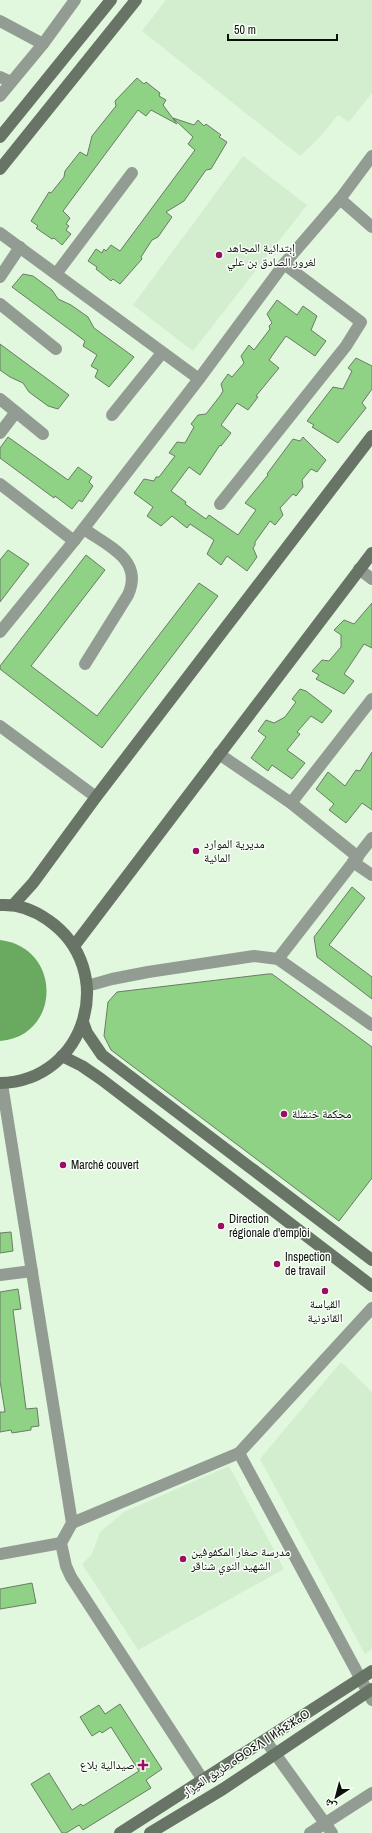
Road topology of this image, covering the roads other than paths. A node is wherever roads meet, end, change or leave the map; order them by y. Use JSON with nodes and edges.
{"nodes":[{"id":1,"x":75,"y":0,"type":"edge"},
{"id":2,"x":111,"y":0,"type":"edge"},
{"id":3,"x":136,"y":0,"type":"edge"},
{"id":4,"x":0,"y":21,"type":"edge"},
{"id":5,"x":43,"y":44,"type":"junction"},
{"id":6,"x":0,"y":76,"type":"edge"},
{"id":7,"x":11,"y":82,"type":"junction"},
{"id":8,"x":0,"y":96,"type":"edge"},
{"id":9,"x":0,"y":137,"type":"edge"},
{"id":10,"x":372,"y":156,"type":"edge"},
{"id":11,"x":0,"y":169,"type":"edge"},
{"id":12,"x":132,"y":173,"type":"dead end"},
{"id":13,"x":340,"y":199,"type":"junction"},
{"id":14,"x":372,"y":227,"type":"edge"},
{"id":15,"x":0,"y":233,"type":"edge"},
{"id":16,"x":20,"y":248,"type":"junction"},
{"id":17,"x":284,"y":264,"type":"junction"},
{"id":18,"x":56,"y":274,"type":"junction"},
{"id":19,"x":0,"y":277,"type":"edge"},
{"id":20,"x":0,"y":304,"type":"edge"},
{"id":21,"x":56,"y":349,"type":"dead end"},
{"id":22,"x":162,"y":353,"type":"junction"},
{"id":23,"x":199,"y":379,"type":"junction"},
{"id":24,"x":0,"y":399,"type":"edge"},
{"id":25,"x":16,"y":412,"type":"junction"},
{"id":26,"x":112,"y":415,"type":"dead end"},
{"id":27,"x":0,"y":433,"type":"edge"},
{"id":28,"x":43,"y":434,"type":"dead end"},
{"id":29,"x":372,"y":436,"type":"edge"},
{"id":30,"x":0,"y":484,"type":"edge"},
{"id":31,"x":220,"y":504,"type":"dead end"},
{"id":32,"x":84,"y":529,"type":"junction"},
{"id":33,"x":74,"y":541,"type":"junction"},
{"id":34,"x":372,"y":552,"type":"edge"},
{"id":35,"x":359,"y":570,"type":"junction"},
{"id":36,"x":372,"y":579,"type":"edge"},
{"id":37,"x":0,"y":632,"type":"edge"},
{"id":38,"x":85,"y":664,"type":"dead end"},
{"id":39,"x":372,"y":699,"type":"edge"},
{"id":40,"x":0,"y":726,"type":"edge"},
{"id":41,"x":219,"y":754,"type":"junction"},
{"id":42,"x":96,"y":797,"type":"junction"},
{"id":43,"x":291,"y":803,"type":"junction"},
{"id":44,"x":372,"y":838,"type":"edge"},
{"id":45,"x":356,"y":860,"type":"junction"},
{"id":46,"x":372,"y":875,"type":"edge"},
{"id":47,"x":0,"y":904,"type":"edge"},
{"id":48,"x":14,"y":904,"type":"junction"},
{"id":49,"x":74,"y":946,"type":"junction"},
{"id":50,"x":278,"y":960,"type":"junction"},
{"id":51,"x":87,"y":986,"type":"junction"},
{"id":52,"x":83,"y":1022,"type":"junction"},
{"id":53,"x":372,"y":1025,"type":"edge"},
{"id":54,"x":62,"y":1056,"type":"junction"},
{"id":55,"x":1,"y":1084,"type":"edge"},
{"id":56,"x":372,"y":1260,"type":"edge"},
{"id":57,"x":32,"y":1271,"type":"junction"},
{"id":58,"x":0,"y":1275,"type":"edge"},
{"id":59,"x":372,"y":1286,"type":"edge"},
{"id":60,"x":372,"y":1308,"type":"edge"},
{"id":61,"x":239,"y":1453,"type":"junction"},
{"id":62,"x":72,"y":1523,"type":"junction"},
{"id":63,"x":61,"y":1543,"type":"junction"},
{"id":64,"x":0,"y":1554,"type":"edge"},
{"id":65,"x":372,"y":1672,"type":"edge"},
{"id":66,"x":360,"y":1679,"type":"junction"},
{"id":67,"x":370,"y":1694,"type":"edge"},
{"id":68,"x":266,"y":1741,"type":"junction"},
{"id":69,"x":276,"y":1755,"type":"junction"},
{"id":70,"x":203,"y":1780,"type":"junction"},
{"id":71,"x":372,"y":1793,"type":"edge"},
{"id":72,"x":328,"y":1828,"type":"edge"},
{"id":73,"x":120,"y":1833,"type":"edge"},
{"id":74,"x":150,"y":1833,"type":"edge"},
{"id":75,"x":310,"y":1833,"type":"edge"}],
"edges":[{"from":1,"to":5,"type":"street"},
{"from":2,"to":9,"type":"main road"},
{"from":3,"to":11,"type":"main road"},
{"from":4,"to":5,"type":"street"},
{"from":5,"to":7,"type":"street"},
{"from":6,"to":7,"type":"street"},
{"from":7,"to":8,"type":"street"},
{"from":10,"to":13,"type":"street"},
{"from":12,"to":18,"type":"street"},
{"from":13,"to":14,"type":"street"},
{"from":13,"to":17,"type":"street"},
{"from":15,"to":16,"type":"street"},
{"from":16,"to":18,"type":"street"},
{"from":16,"to":19,"type":"street"},
{"from":17,"to":23,"type":"street"},
{"from":17,"to":31,"type":"street"},
{"from":18,"to":22,"type":"street"},
{"from":20,"to":21,"type":"street"},
{"from":22,"to":23,"type":"street"},
{"from":22,"to":26,"type":"street"},
{"from":23,"to":32,"type":"street"},
{"from":24,"to":25,"type":"street"},
{"from":25,"to":27,"type":"street"},
{"from":25,"to":28,"type":"street"},
{"from":29,"to":42,"type":"main road"},
{"from":30,"to":33,"type":"street"},
{"from":32,"to":33,"type":"street"},
{"from":32,"to":38,"type":"street"},
{"from":33,"to":37,"type":"street"},
{"from":34,"to":35,"type":"main road"},
{"from":35,"to":36,"type":"street"},
{"from":35,"to":41,"type":"main road"},
{"from":39,"to":43,"type":"street"},
{"from":40,"to":42,"type":"street"},
{"from":41,"to":43,"type":"street"},
{"from":41,"to":49,"type":"main road"},
{"from":42,"to":48,"type":"main road"},
{"from":43,"to":45,"type":"street"},
{"from":44,"to":45,"type":"street"},
{"from":45,"to":46,"type":"street"},
{"from":45,"to":50,"type":"street"},
{"from":47,"to":48,"type":"main road"},
{"from":48,"to":49,"type":"main road"},
{"from":49,"to":51,"type":"main road"},
{"from":50,"to":51,"type":"street"},
{"from":50,"to":53,"type":"street"},
{"from":51,"to":52,"type":"main road"},
{"from":52,"to":54,"type":"main road"},
{"from":52,"to":56,"type":"main road"},
{"from":54,"to":55,"type":"main road"},
{"from":54,"to":59,"type":"main road"},
{"from":55,"to":57,"type":"street"},
{"from":57,"to":58,"type":"street"},
{"from":57,"to":62,"type":"street"},
{"from":60,"to":61,"type":"street"},
{"from":61,"to":62,"type":"street"},
{"from":61,"to":66,"type":"street"},
{"from":62,"to":63,"type":"street"},
{"from":63,"to":64,"type":"street"},
{"from":63,"to":70,"type":"street"},
{"from":65,"to":66,"type":"main road","name":"طريق العيزار ⴰⴱⵔⵉⴷ ⵏ ⵍⵄⵉⵣⴰⵔ"},
{"from":66,"to":67,"type":"street"},
{"from":66,"to":68,"type":"main road","name":"طريق العيزار ⴰⴱⵔⵉⴷ ⵏ ⵍⵄⵉⵣⴰⵔ"},
{"from":67,"to":69,"type":"main road","name":"طريق العيزار ⴰⴱⵔⵉⴷ ⵏ ⵍⵄⵉⵣⴰⵔ"},
{"from":68,"to":69,"type":"street"},
{"from":68,"to":70,"type":"main road","name":"طريق العيزار ⴰⴱⵔⵉⴷ ⵏ ⵍⵄⵉⵣⴰⵔ"},
{"from":69,"to":72,"type":"street"},
{"from":69,"to":74,"type":"main road","name":"طريق العيزار ⴰⴱⵔⵉⴷ ⵏ ⵍⵄⵉⵣⴰⵔ"},
{"from":70,"to":73,"type":"main road","name":"طريق العيزار ⴰⴱⵔⵉⴷ ⵏ ⵍⵄⵉⵣⴰⵔ"},
{"from":71,"to":72,"type":"street"},
{"from":72,"to":75,"type":"street"}]}
